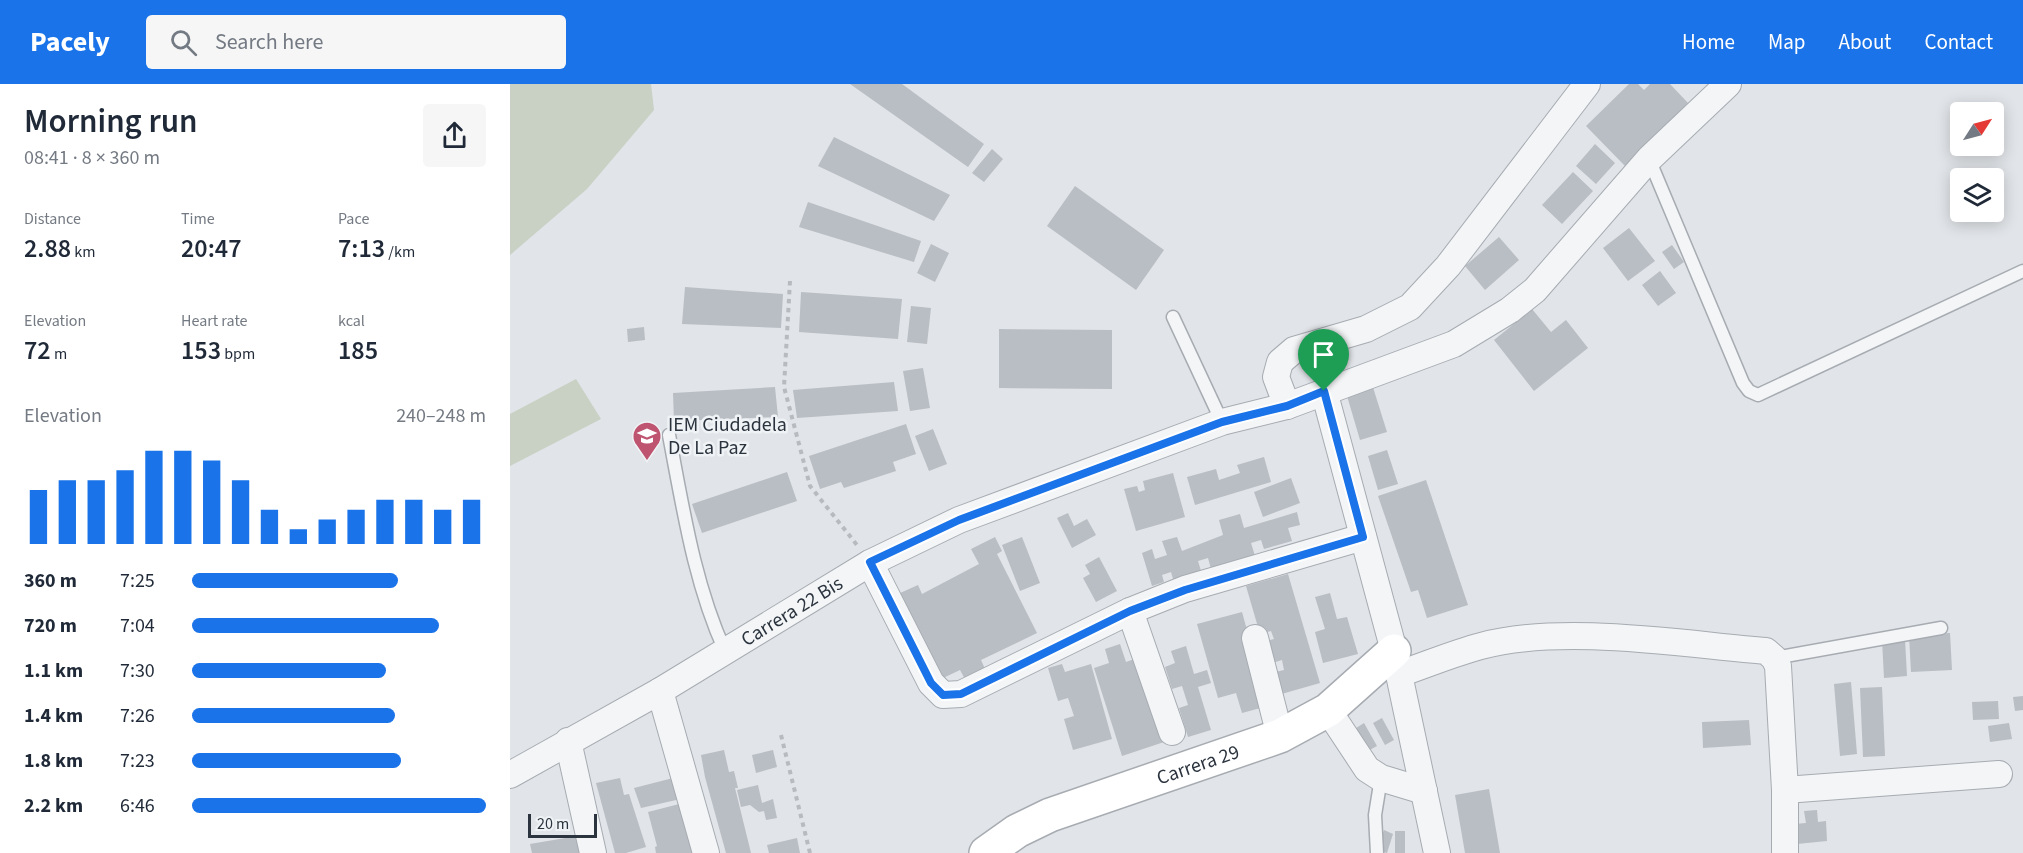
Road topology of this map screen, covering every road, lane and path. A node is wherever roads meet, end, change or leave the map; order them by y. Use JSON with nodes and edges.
{"nodes":[{"id":1,"x":1587,"y":84,"type":"edge"},
{"id":2,"x":1728,"y":84,"type":"edge"},
{"id":3,"x":1649,"y":159,"type":"junction"},
{"id":4,"x":2023,"y":271,"type":"edge"},
{"id":5,"x":789,"y":281,"type":"dead end"},
{"id":6,"x":1173,"y":317,"type":"dead end"},
{"id":7,"x":1324,"y":391,"type":"junction"},
{"id":8,"x":1287,"y":406,"type":"junction"},
{"id":9,"x":1222,"y":422,"type":"junction"},
{"id":10,"x":669,"y":435,"type":"dead end"},
{"id":11,"x":1363,"y":537,"type":"junction"},
{"id":12,"x":870,"y":562,"type":"junction"},
{"id":13,"x":1130,"y":611,"type":"junction"},
{"id":14,"x":1941,"y":628,"type":"dead end"},
{"id":15,"x":1255,"y":638,"type":"dead end"},
{"id":16,"x":725,"y":651,"type":"junction"},
{"id":17,"x":1774,"y":658,"type":"junction"},
{"id":18,"x":1396,"y":662,"type":"junction"},
{"id":19,"x":660,"y":691,"type":"junction"},
{"id":20,"x":1330,"y":713,"type":"junction"},
{"id":21,"x":1172,"y":732,"type":"dead end"},
{"id":22,"x":781,"y":735,"type":"dead end"},
{"id":23,"x":1280,"y":736,"type":"junction"},
{"id":24,"x":568,"y":741,"type":"junction"},
{"id":25,"x":1999,"y":774,"type":"dead end"},
{"id":26,"x":510,"y":776,"type":"edge"},
{"id":27,"x":1381,"y":778,"type":"junction"},
{"id":28,"x":1785,"y":790,"type":"junction"},
{"id":29,"x":1424,"y":791,"type":"junction"},
{"id":30,"x":593,"y":853,"type":"edge"},
{"id":31,"x":706,"y":853,"type":"edge"},
{"id":32,"x":810,"y":853,"type":"edge"},
{"id":33,"x":986,"y":853,"type":"edge"},
{"id":34,"x":1008,"y":853,"type":"edge"},
{"id":35,"x":1377,"y":853,"type":"edge"},
{"id":36,"x":1437,"y":853,"type":"edge"},
{"id":37,"x":1785,"y":853,"type":"edge"}],
"edges":[{"from":1,"to":8,"type":"street"},
{"from":2,"to":3,"type":"street","name":"Carrera 22 Bis"},
{"from":3,"to":4,"type":"lane"},
{"from":3,"to":7,"type":"street","name":"Carrera 22 Bis"},
{"from":5,"to":12,"type":"path"},
{"from":6,"to":9,"type":"lane"},
{"from":7,"to":8,"type":"street","name":"Carrera 22 Bis"},
{"from":7,"to":11,"type":"street"},
{"from":8,"to":9,"type":"street","name":"Carrera 22 Bis"},
{"from":9,"to":12,"type":"street","name":"Carrera 22 Bis"},
{"from":10,"to":16,"type":"lane"},
{"from":11,"to":13,"type":"street"},
{"from":11,"to":18,"type":"street"},
{"from":12,"to":13,"type":"street"},
{"from":12,"to":16,"type":"street","name":"Carrera 22 Bis"},
{"from":13,"to":21,"type":"street"},
{"from":14,"to":17,"type":"lane"},
{"from":15,"to":23,"type":"street"},
{"from":16,"to":19,"type":"street","name":"Carrera 22 Bis"},
{"from":17,"to":18,"type":"street"},
{"from":17,"to":28,"type":"street"},
{"from":18,"to":20,"type":"street","name":"Carrera 29"},
{"from":18,"to":29,"type":"street"},
{"from":19,"to":24,"type":"street","name":"Carrera 22 Bis"},
{"from":19,"to":31,"type":"street"},
{"from":20,"to":23,"type":"street","name":"Carrera 29"},
{"from":20,"to":27,"type":"street"},
{"from":20,"to":34,"type":"street","name":"Carrera 29"},
{"from":22,"to":32,"type":"path"},
{"from":23,"to":33,"type":"street","name":"Carrera 29"},
{"from":24,"to":26,"type":"street","name":"Carrera 22 Bis"},
{"from":24,"to":30,"type":"street"},
{"from":25,"to":28,"type":"street"},
{"from":27,"to":29,"type":"street"},
{"from":27,"to":35,"type":"lane"},
{"from":28,"to":37,"type":"street"},
{"from":29,"to":36,"type":"street"}]}
